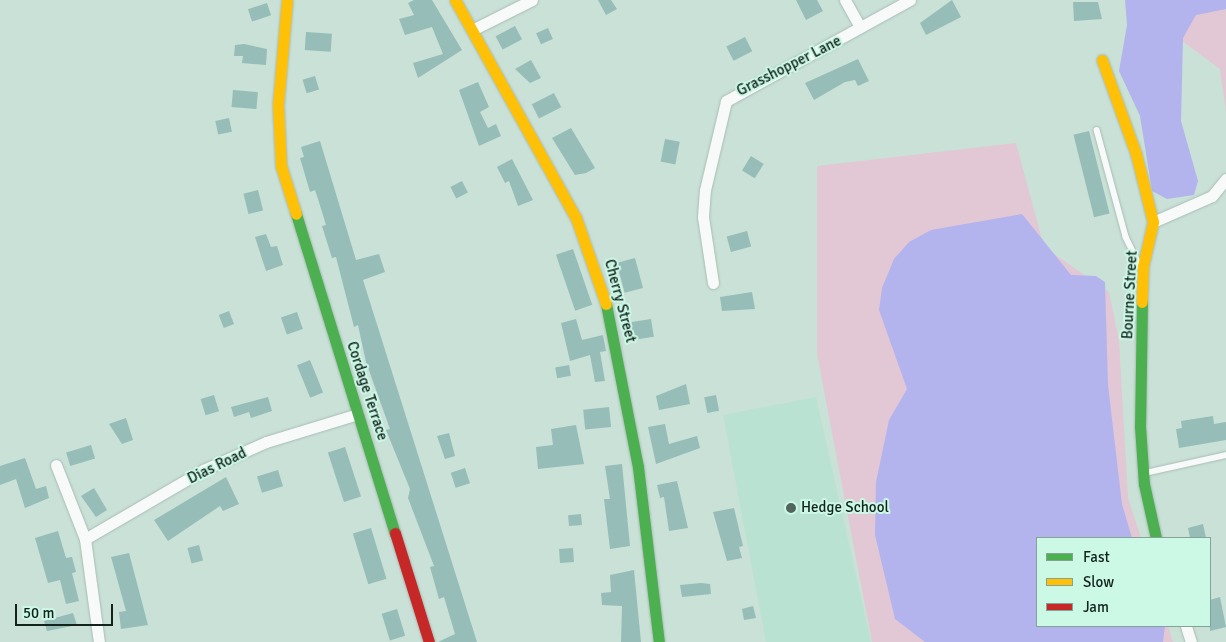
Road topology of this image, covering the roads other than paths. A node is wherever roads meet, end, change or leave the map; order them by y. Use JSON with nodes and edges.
{"nodes":[{"id":1,"x":287,"y":0,"type":"edge"},
{"id":2,"x":455,"y":0,"type":"edge"},
{"id":3,"x":532,"y":0,"type":"edge"},
{"id":4,"x":845,"y":0,"type":"edge"},
{"id":5,"x":910,"y":0,"type":"edge"},
{"id":6,"x":860,"y":27,"type":"junction"},
{"id":7,"x":472,"y":30,"type":"junction"},
{"id":8,"x":1102,"y":60,"type":"dead end"},
{"id":9,"x":1097,"y":130,"type":"dead end"},
{"id":10,"x":1226,"y":179,"type":"edge"},
{"id":11,"x":1153,"y":222,"type":"junction"},
{"id":12,"x":1143,"y":272,"type":"junction"},
{"id":13,"x":713,"y":283,"type":"dead end"},
{"id":14,"x":358,"y":414,"type":"junction"},
{"id":15,"x":1226,"y":455,"type":"edge"},
{"id":16,"x":56,"y":465,"type":"dead end"},
{"id":17,"x":1143,"y":474,"type":"junction"},
{"id":18,"x":1156,"y":537,"type":"edge"},
{"id":19,"x":85,"y":539,"type":"junction"},
{"id":20,"x":1186,"y":627,"type":"edge"},
{"id":21,"x":99,"y":642,"type":"edge"},
{"id":22,"x":429,"y":642,"type":"edge"},
{"id":23,"x":659,"y":642,"type":"edge"},
{"id":24,"x":1192,"y":642,"type":"edge"}],
"edges":[{"from":1,"to":14,"type":"street","name":"Cordage Terrace"},
{"from":2,"to":7,"type":"street","name":"Cherry Street"},
{"from":3,"to":7,"type":"street"},
{"from":4,"to":6,"type":"street"},
{"from":5,"to":6,"type":"street","name":"Grasshopper Lane"},
{"from":6,"to":13,"type":"street","name":"Grasshopper Lane"},
{"from":7,"to":23,"type":"street","name":"Cherry Street"},
{"from":8,"to":11,"type":"street","name":"Bourne Street"},
{"from":9,"to":12,"type":"lane"},
{"from":10,"to":11,"type":"street"},
{"from":11,"to":12,"type":"street","name":"Bourne Street"},
{"from":12,"to":17,"type":"street","name":"Bourne Street"},
{"from":14,"to":19,"type":"street","name":"Dias Road"},
{"from":14,"to":22,"type":"street","name":"Cordage Terrace"},
{"from":15,"to":17,"type":"lane"},
{"from":16,"to":19,"type":"street"},
{"from":17,"to":18,"type":"street","name":"Bourne Street"},
{"from":19,"to":21,"type":"street"},
{"from":20,"to":24,"type":"street"}]}
